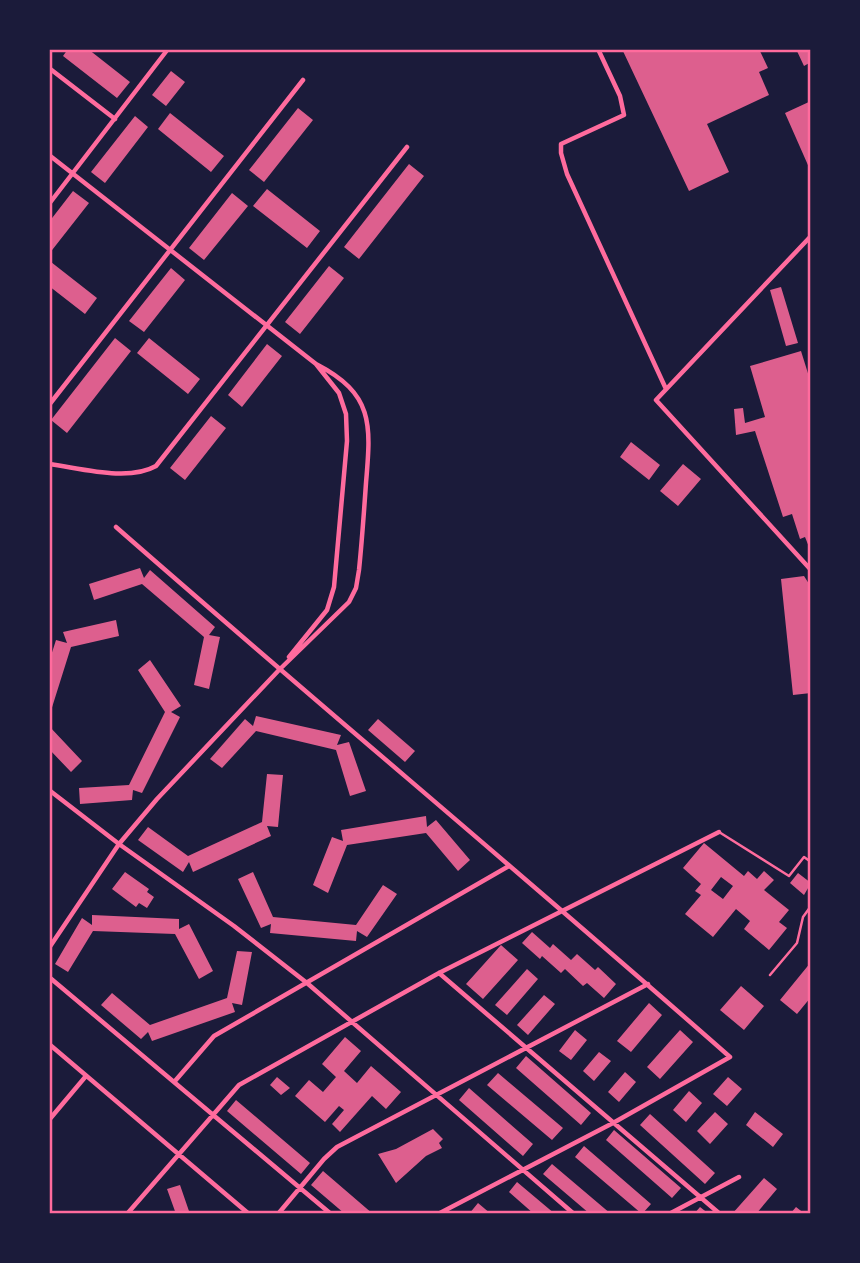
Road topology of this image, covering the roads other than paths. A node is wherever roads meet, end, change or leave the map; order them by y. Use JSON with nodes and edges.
{"nodes":[{"id":1,"x":168,"y":49,"type":"edge"},
{"id":2,"x":597,"y":49,"type":"edge"},
{"id":3,"x":49,"y":68,"type":"edge"},
{"id":4,"x":303,"y":80,"type":"dead end"},
{"id":5,"x":114,"y":119,"type":"junction"},
{"id":6,"x":407,"y":147,"type":"dead end"},
{"id":7,"x":49,"y":155,"type":"edge"},
{"id":8,"x":73,"y":173,"type":"junction"},
{"id":9,"x":49,"y":204,"type":"edge"},
{"id":10,"x":811,"y":236,"type":"edge"},
{"id":11,"x":171,"y":249,"type":"junction"},
{"id":12,"x":268,"y":325,"type":"junction"},
{"id":13,"x":316,"y":364,"type":"junction"},
{"id":14,"x":666,"y":389,"type":"junction"},
{"id":15,"x":49,"y":405,"type":"edge"},
{"id":16,"x":49,"y":464,"type":"edge"},
{"id":17,"x":116,"y":527,"type":"dead end"},
{"id":18,"x":811,"y":570,"type":"edge"},
{"id":19,"x":278,"y":670,"type":"junction"},
{"id":20,"x":49,"y":790,"type":"edge"},
{"id":21,"x":719,"y":832,"type":"joint"},
{"id":22,"x":119,"y":844,"type":"junction"},
{"id":23,"x":811,"y":862,"type":"edge"},
{"id":24,"x":509,"y":866,"type":"junction"},
{"id":25,"x":811,"y":906,"type":"edge"},
{"id":26,"x":561,"y":909,"type":"junction"},
{"id":27,"x":49,"y":948,"type":"edge"},
{"id":28,"x":439,"y":973,"type":"junction"},
{"id":29,"x":769,"y":975,"type":"dead end"},
{"id":30,"x":49,"y":977,"type":"edge"},
{"id":31,"x":307,"y":983,"type":"junction"},
{"id":32,"x":648,"y":984,"type":"junction"},
{"id":33,"x":350,"y":1021,"type":"junction"},
{"id":34,"x":49,"y":1044,"type":"edge"},
{"id":35,"x":525,"y":1047,"type":"junction"},
{"id":36,"x":86,"y":1076,"type":"junction"},
{"id":37,"x":175,"y":1081,"type":"junction"},
{"id":38,"x":435,"y":1095,"type":"junction"},
{"id":39,"x":213,"y":1114,"type":"junction"},
{"id":40,"x":49,"y":1120,"type":"edge"},
{"id":41,"x":613,"y":1123,"type":"junction"},
{"id":42,"x":178,"y":1154,"type":"junction"},
{"id":43,"x":523,"y":1170,"type":"junction"},
{"id":44,"x":739,"y":1177,"type":"dead end"},
{"id":45,"x":301,"y":1188,"type":"junction"},
{"id":46,"x":700,"y":1197,"type":"junction"},
{"id":47,"x":127,"y":1214,"type":"edge"},
{"id":48,"x":249,"y":1214,"type":"edge"},
{"id":49,"x":278,"y":1214,"type":"edge"},
{"id":50,"x":331,"y":1214,"type":"edge"},
{"id":51,"x":438,"y":1214,"type":"edge"},
{"id":52,"x":574,"y":1214,"type":"edge"},
{"id":53,"x":669,"y":1214,"type":"edge"},
{"id":54,"x":720,"y":1214,"type":"edge"}],
"edges":[{"from":1,"to":5,"type":"street"},
{"from":2,"to":14,"type":"street"},
{"from":3,"to":5,"type":"street"},
{"from":4,"to":11,"type":"street"},
{"from":5,"to":8,"type":"street"},
{"from":6,"to":12,"type":"street"},
{"from":7,"to":8,"type":"street"},
{"from":8,"to":9,"type":"street"},
{"from":8,"to":11,"type":"street"},
{"from":10,"to":14,"type":"street"},
{"from":11,"to":12,"type":"street"},
{"from":11,"to":15,"type":"street"},
{"from":12,"to":13,"type":"street"},
{"from":12,"to":16,"type":"street"},
{"from":13,"to":19,"type":"street"},
{"from":13,"to":19,"type":"street"},
{"from":14,"to":18,"type":"street"},
{"from":17,"to":19,"type":"street"},
{"from":19,"to":22,"type":"street"},
{"from":19,"to":24,"type":"street"},
{"from":20,"to":22,"type":"street"},
{"from":21,"to":23,"type":"lane"},
{"from":21,"to":26,"type":"street"},
{"from":22,"to":27,"type":"street"},
{"from":22,"to":31,"type":"street"},
{"from":24,"to":26,"type":"street"},
{"from":24,"to":31,"type":"street"},
{"from":25,"to":29,"type":"lane"},
{"from":26,"to":28,"type":"street"},
{"from":26,"to":32,"type":"street"},
{"from":28,"to":33,"type":"street"},
{"from":28,"to":35,"type":"street"},
{"from":30,"to":37,"type":"street"},
{"from":31,"to":33,"type":"street"},
{"from":31,"to":37,"type":"street"},
{"from":32,"to":35,"type":"street"},
{"from":32,"to":41,"type":"street"},
{"from":33,"to":38,"type":"street"},
{"from":33,"to":39,"type":"street"},
{"from":34,"to":36,"type":"street"},
{"from":35,"to":38,"type":"street"},
{"from":35,"to":41,"type":"street"},
{"from":36,"to":40,"type":"street"},
{"from":36,"to":42,"type":"street"},
{"from":37,"to":39,"type":"street"},
{"from":38,"to":43,"type":"street"},
{"from":38,"to":45,"type":"street"},
{"from":39,"to":42,"type":"street"},
{"from":39,"to":45,"type":"street"},
{"from":41,"to":43,"type":"street"},
{"from":41,"to":46,"type":"street"},
{"from":42,"to":47,"type":"street"},
{"from":42,"to":48,"type":"street"},
{"from":43,"to":51,"type":"street"},
{"from":43,"to":52,"type":"street"},
{"from":44,"to":46,"type":"street"},
{"from":45,"to":49,"type":"street"},
{"from":45,"to":50,"type":"street"},
{"from":46,"to":53,"type":"street"},
{"from":46,"to":54,"type":"street"}]}
